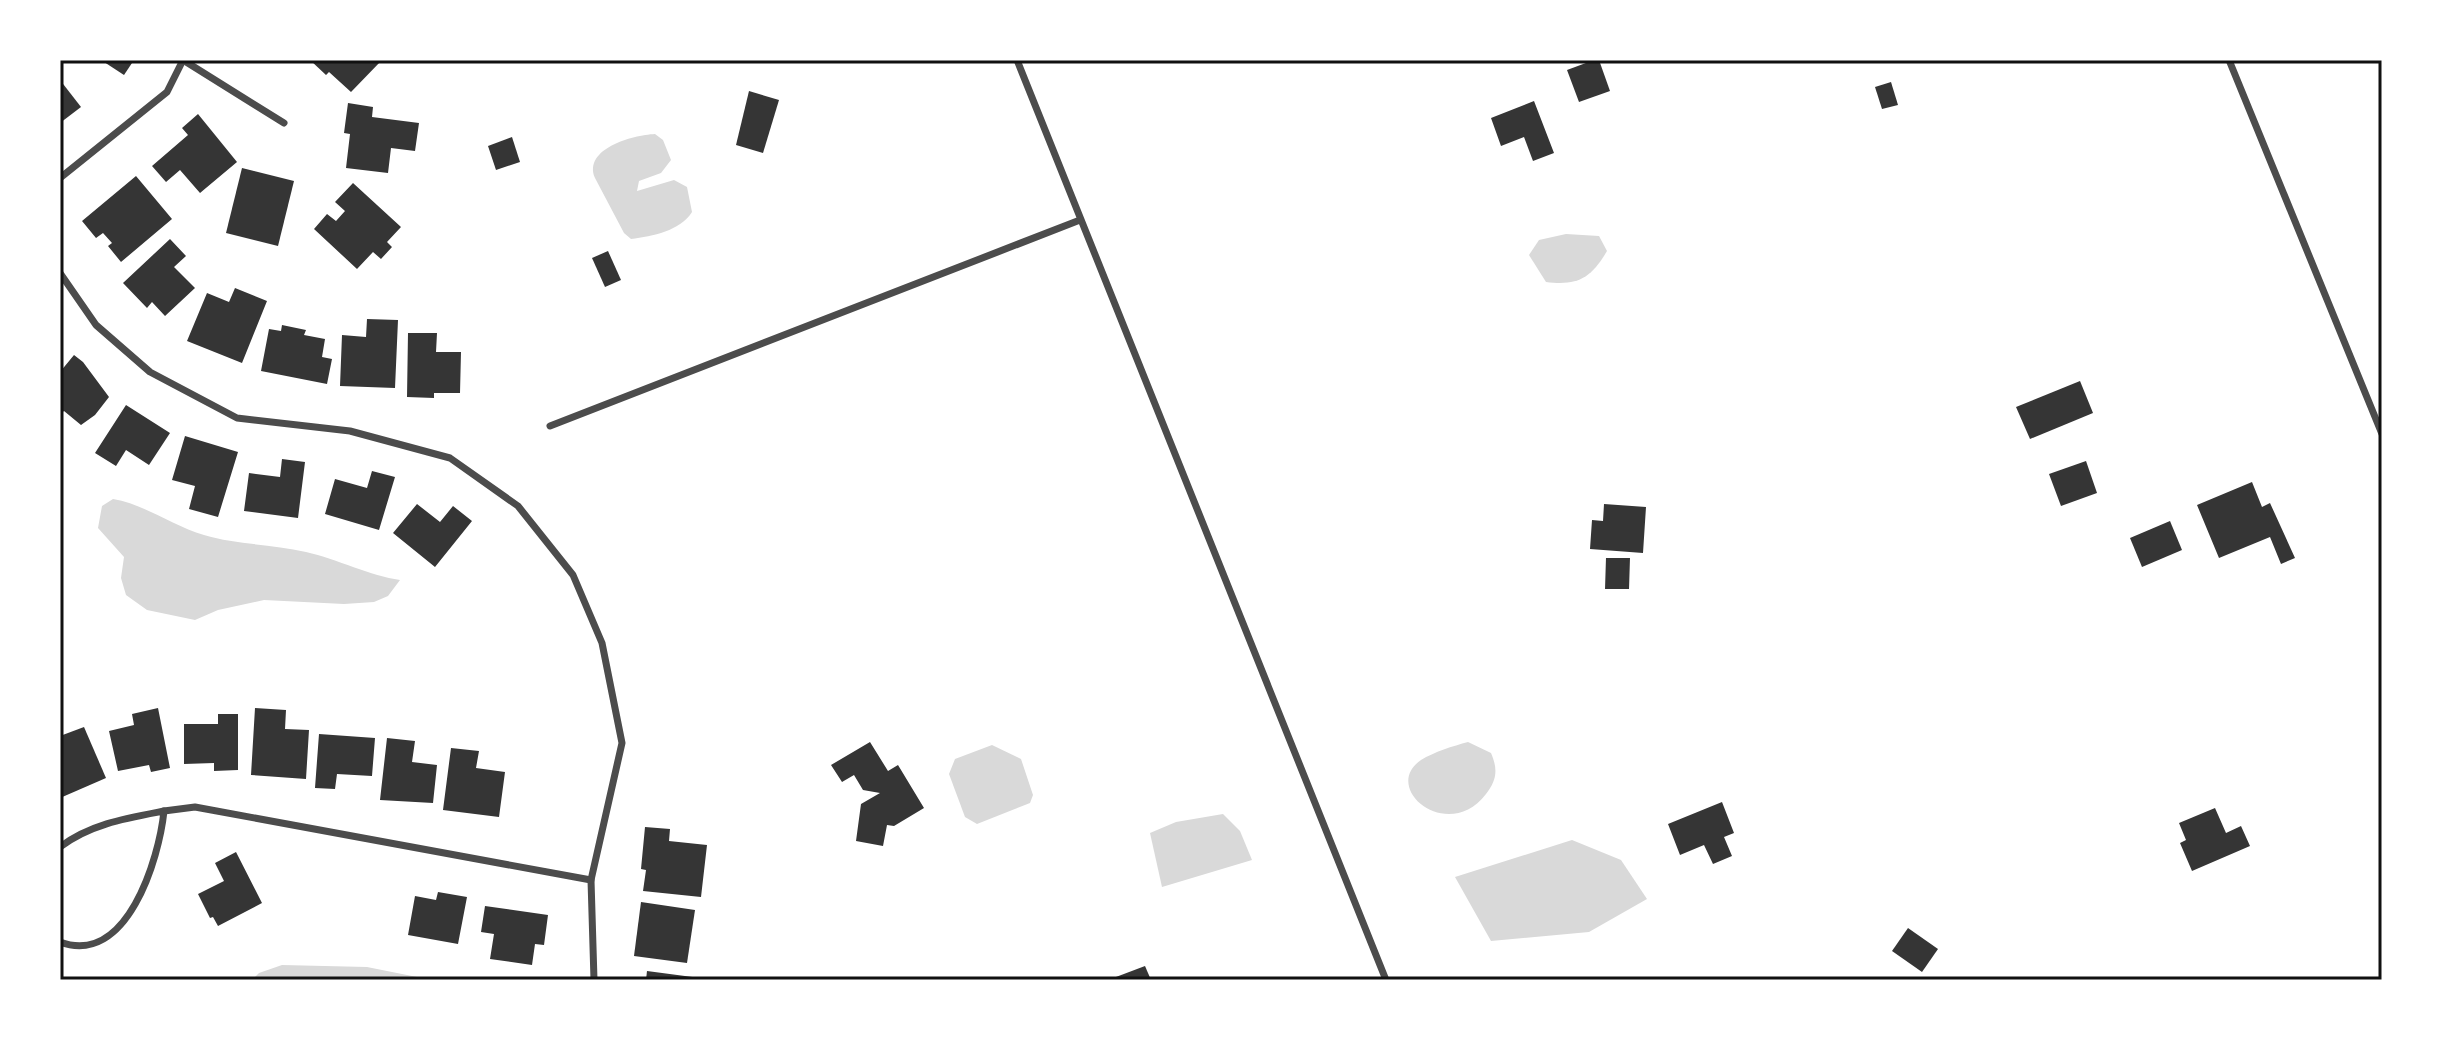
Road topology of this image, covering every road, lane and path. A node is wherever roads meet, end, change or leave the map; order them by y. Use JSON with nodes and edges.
{"nodes":[{"id":1,"x":183,"y":60,"type":"edge"},
{"id":2,"x":1017,"y":60,"type":"edge"},
{"id":3,"x":2229,"y":60,"type":"edge"},
{"id":4,"x":284,"y":123,"type":"dead end"},
{"id":5,"x":60,"y":178,"type":"edge"},
{"id":6,"x":1080,"y":220,"type":"junction"},
{"id":7,"x":60,"y":273,"type":"edge"},
{"id":8,"x":550,"y":426,"type":"dead end"},
{"id":9,"x":2382,"y":434,"type":"edge"},
{"id":10,"x":164,"y":811,"type":"junction"},
{"id":11,"x":60,"y":847,"type":"edge"},
{"id":12,"x":591,"y":880,"type":"junction"},
{"id":13,"x":60,"y":942,"type":"edge"},
{"id":14,"x":594,"y":980,"type":"edge"},
{"id":15,"x":1386,"y":980,"type":"edge"}],
"edges":[{"from":1,"to":4,"type":"street"},
{"from":1,"to":5,"type":"street"},
{"from":2,"to":6,"type":"street"},
{"from":3,"to":9,"type":"street"},
{"from":6,"to":8,"type":"street"},
{"from":6,"to":15,"type":"street"},
{"from":7,"to":12,"type":"street"},
{"from":10,"to":11,"type":"street"},
{"from":10,"to":12,"type":"street"},
{"from":10,"to":13,"type":"street"},
{"from":12,"to":14,"type":"street"}]}
